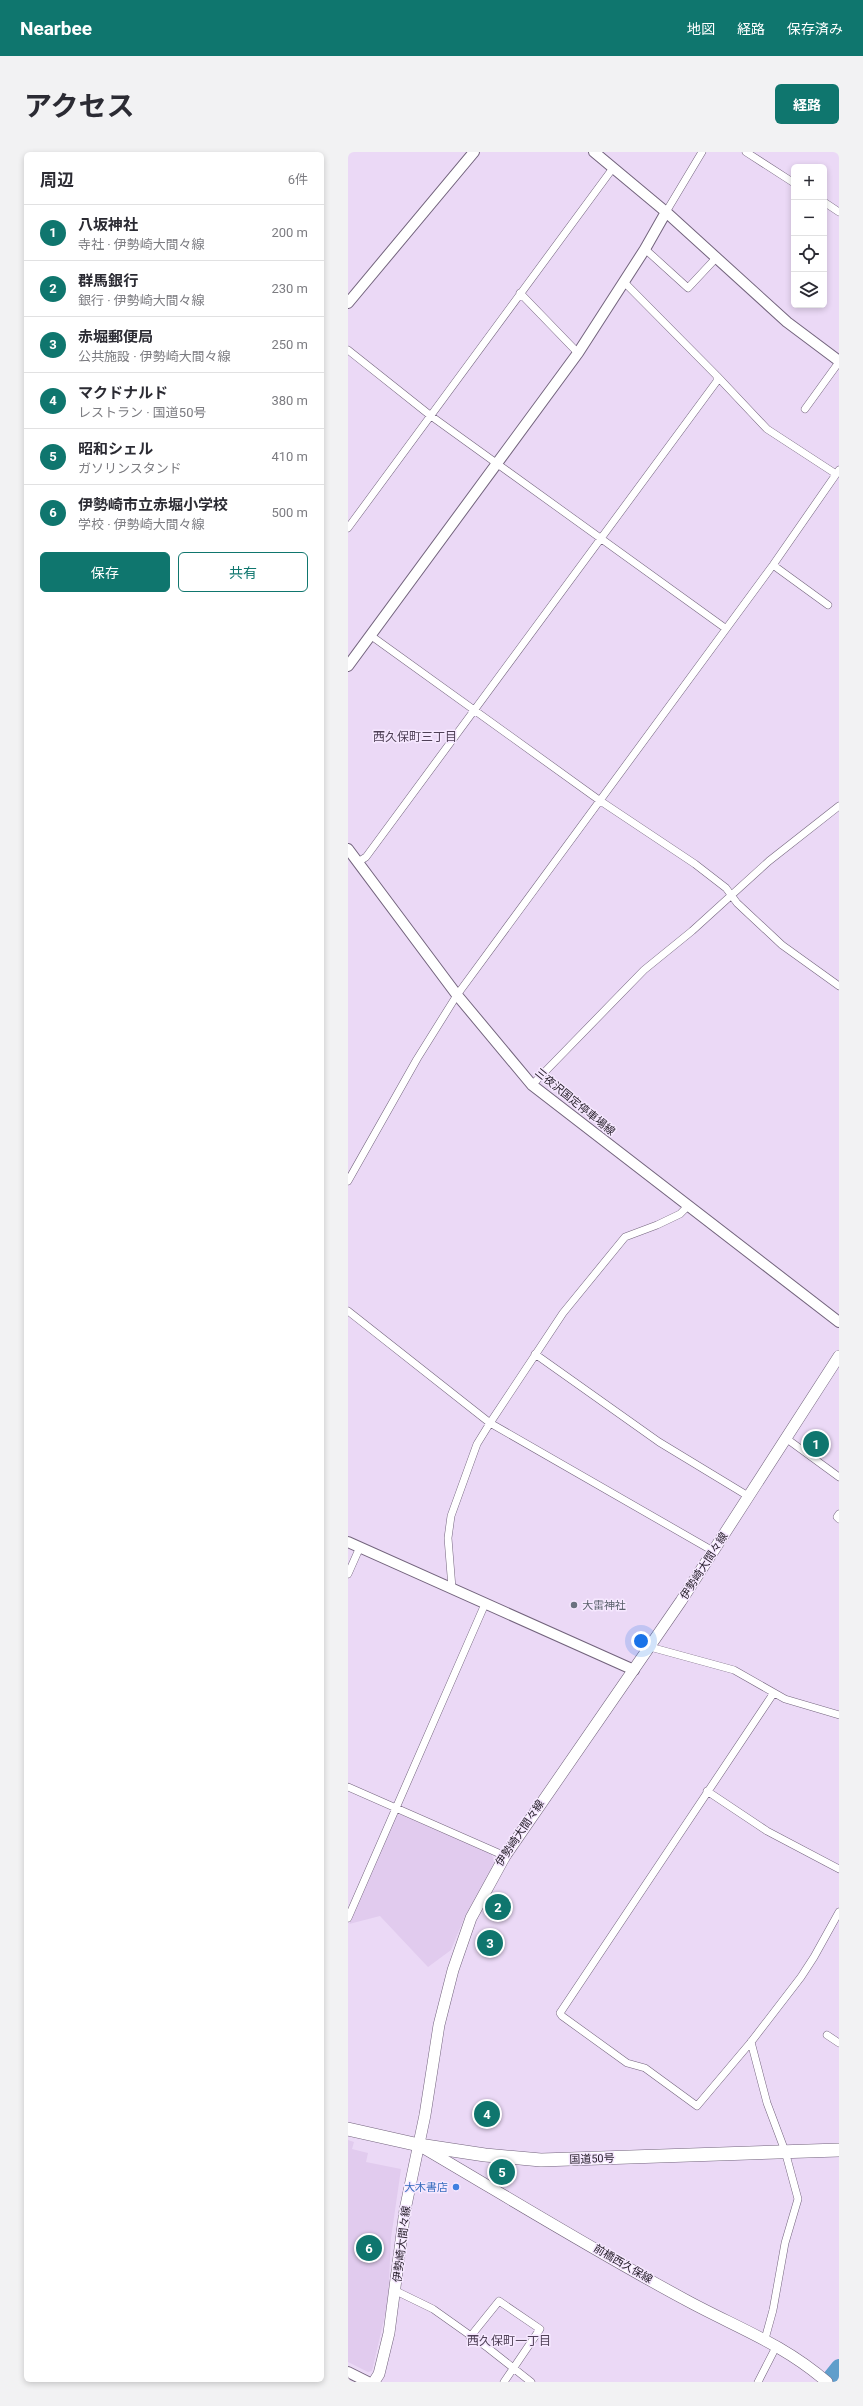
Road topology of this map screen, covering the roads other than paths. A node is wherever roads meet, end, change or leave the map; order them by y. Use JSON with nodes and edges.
{"nodes":[{"id":1,"x":474,"y":152,"type":"edge"},
{"id":2,"x":594,"y":152,"type":"edge"},
{"id":3,"x":702,"y":152,"type":"edge"},
{"id":4,"x":746,"y":152,"type":"edge"},
{"id":5,"x":613,"y":168,"type":"junction"},
{"id":6,"x":791,"y":181,"type":"edge"},
{"id":7,"x":827,"y":204,"type":"edge"},
{"id":8,"x":666,"y":212,"type":"junction"},
{"id":9,"x":839,"y":212,"type":"edge"},
{"id":10,"x":645,"y":249,"type":"junction"},
{"id":11,"x":717,"y":257,"type":"junction"},
{"id":12,"x":624,"y":282,"type":"junction"},
{"id":13,"x":520,"y":293,"type":"junction"},
{"id":14,"x":348,"y":303,"type":"edge"},
{"id":15,"x":348,"y":350,"type":"edge"},
{"id":16,"x":578,"y":353,"type":"junction"},
{"id":17,"x":838,"y":358,"type":"edge"},
{"id":18,"x":717,"y":376,"type":"junction"},
{"id":19,"x":805,"y":409,"type":"dead end"},
{"id":20,"x":431,"y":416,"type":"junction"},
{"id":21,"x":496,"y":463,"type":"junction"},
{"id":22,"x":837,"y":472,"type":"edge"},
{"id":23,"x":348,"y":528,"type":"edge"},
{"id":24,"x":600,"y":539,"type":"junction"},
{"id":25,"x":773,"y":565,"type":"junction"},
{"id":26,"x":828,"y":605,"type":"dead end"},
{"id":27,"x":725,"y":628,"type":"junction"},
{"id":28,"x":370,"y":635,"type":"junction"},
{"id":29,"x":348,"y":666,"type":"edge"},
{"id":30,"x":475,"y":710,"type":"junction"},
{"id":31,"x":599,"y":800,"type":"junction"},
{"id":32,"x":839,"y":806,"type":"edge"},
{"id":33,"x":348,"y":849,"type":"edge"},
{"id":34,"x":358,"y":862,"type":"junction"},
{"id":35,"x":731,"y":895,"type":"junction"},
{"id":36,"x":839,"y":986,"type":"edge"},
{"id":37,"x":457,"y":995,"type":"junction"},
{"id":38,"x":532,"y":1085,"type":"junction"},
{"id":39,"x":348,"y":1182,"type":"edge"},
{"id":40,"x":688,"y":1206,"type":"junction"},
{"id":41,"x":348,"y":1311,"type":"edge"},
{"id":42,"x":839,"y":1322,"type":"edge"},
{"id":43,"x":535,"y":1354,"type":"junction"},
{"id":44,"x":839,"y":1356,"type":"edge"},
{"id":45,"x":490,"y":1423,"type":"junction"},
{"id":46,"x":787,"y":1439,"type":"junction"},
{"id":47,"x":839,"y":1477,"type":"edge"},
{"id":48,"x":748,"y":1496,"type":"junction"},
{"id":49,"x":839,"y":1514,"type":"edge"},
{"id":50,"x":839,"y":1519,"type":"edge"},
{"id":51,"x":348,"y":1542,"type":"edge"},
{"id":52,"x":360,"y":1547,"type":"junction"},
{"id":53,"x":713,"y":1551,"type":"junction"},
{"id":54,"x":348,"y":1574,"type":"edge"},
{"id":55,"x":452,"y":1588,"type":"junction"},
{"id":56,"x":486,"y":1604,"type":"junction"},
{"id":57,"x":650,"y":1647,"type":"junction"},
{"id":58,"x":634,"y":1670,"type":"junction"},
{"id":59,"x":773,"y":1694,"type":"junction"},
{"id":60,"x":839,"y":1715,"type":"edge"},
{"id":61,"x":348,"y":1787,"type":"edge"},
{"id":62,"x":707,"y":1791,"type":"junction"},
{"id":63,"x":396,"y":1808,"type":"junction"},
{"id":64,"x":505,"y":1856,"type":"junction"},
{"id":65,"x":839,"y":1869,"type":"edge"},
{"id":66,"x":839,"y":1912,"type":"edge"},
{"id":67,"x":348,"y":1918,"type":"edge"},
{"id":68,"x":827,"y":2035,"type":"dead end"},
{"id":69,"x":751,"y":2042,"type":"junction"},
{"id":70,"x":839,"y":2043,"type":"edge"},
{"id":71,"x":348,"y":2129,"type":"edge"},
{"id":72,"x":419,"y":2145,"type":"junction"},
{"id":73,"x":839,"y":2150,"type":"edge"},
{"id":74,"x":784,"y":2151,"type":"junction"},
{"id":75,"x":396,"y":2291,"type":"junction"},
{"id":76,"x":470,"y":2337,"type":"junction"},
{"id":77,"x":765,"y":2339,"type":"junction"},
{"id":78,"x":777,"y":2345,"type":"junction"},
{"id":79,"x":514,"y":2368,"type":"junction"},
{"id":80,"x":348,"y":2372,"type":"edge"},
{"id":81,"x":824,"y":2379,"type":"edge"},
{"id":82,"x":368,"y":2382,"type":"edge"},
{"id":83,"x":374,"y":2382,"type":"edge"},
{"id":84,"x":504,"y":2382,"type":"edge"},
{"id":85,"x":531,"y":2382,"type":"edge"},
{"id":86,"x":758,"y":2382,"type":"edge"}],
"edges":[{"from":1,"to":14,"type":"street"},
{"from":2,"to":5,"type":"street"},
{"from":3,"to":8,"type":"street"},
{"from":4,"to":6,"type":"street"},
{"from":5,"to":8,"type":"street"},
{"from":5,"to":13,"type":"street"},
{"from":7,"to":9,"type":"street"},
{"from":8,"to":10,"type":"street"},
{"from":8,"to":11,"type":"street"},
{"from":10,"to":11,"type":"street"},
{"from":10,"to":12,"type":"street"},
{"from":11,"to":17,"type":"street"},
{"from":12,"to":16,"type":"street"},
{"from":12,"to":18,"type":"street"},
{"from":13,"to":16,"type":"street"},
{"from":13,"to":20,"type":"street"},
{"from":15,"to":20,"type":"street"},
{"from":16,"to":21,"type":"street"},
{"from":17,"to":19,"type":"street"},
{"from":18,"to":22,"type":"street"},
{"from":18,"to":24,"type":"street"},
{"from":20,"to":21,"type":"street"},
{"from":20,"to":23,"type":"street"},
{"from":21,"to":24,"type":"street"},
{"from":21,"to":28,"type":"street"},
{"from":22,"to":25,"type":"street"},
{"from":24,"to":27,"type":"street"},
{"from":24,"to":30,"type":"street"},
{"from":25,"to":26,"type":"street"},
{"from":25,"to":27,"type":"street"},
{"from":27,"to":31,"type":"street"},
{"from":28,"to":29,"type":"street"},
{"from":28,"to":30,"type":"street"},
{"from":30,"to":31,"type":"street"},
{"from":30,"to":34,"type":"street"},
{"from":31,"to":35,"type":"street"},
{"from":31,"to":37,"type":"street"},
{"from":32,"to":35,"type":"street"},
{"from":33,"to":34,"type":"street","name":"三夜沢国定停車場線"},
{"from":34,"to":37,"type":"street","name":"三夜沢国定停車場線"},
{"from":35,"to":36,"type":"street"},
{"from":35,"to":38,"type":"street"},
{"from":37,"to":38,"type":"street","name":"三夜沢国定停車場線"},
{"from":37,"to":39,"type":"street"},
{"from":38,"to":40,"type":"street","name":"三夜沢国定停車場線"},
{"from":40,"to":42,"type":"street","name":"三夜沢国定停車場線"},
{"from":40,"to":43,"type":"street"},
{"from":41,"to":45,"type":"street"},
{"from":43,"to":45,"type":"street"},
{"from":43,"to":48,"type":"street"},
{"from":44,"to":46,"type":"main road","name":"伊勢崎大間々線"},
{"from":45,"to":53,"type":"street"},
{"from":45,"to":55,"type":"street"},
{"from":46,"to":47,"type":"street"},
{"from":46,"to":48,"type":"main road","name":"伊勢崎大間々線"},
{"from":48,"to":53,"type":"main road","name":"伊勢崎大間々線"},
{"from":49,"to":50,"type":"street"},
{"from":51,"to":52,"type":"street"},
{"from":52,"to":54,"type":"street"},
{"from":52,"to":55,"type":"street"},
{"from":53,"to":57,"type":"main road","name":"伊勢崎大間々線"},
{"from":55,"to":56,"type":"street"},
{"from":56,"to":58,"type":"street"},
{"from":56,"to":63,"type":"street"},
{"from":57,"to":58,"type":"main road","name":"伊勢崎大間々線"},
{"from":57,"to":59,"type":"street"},
{"from":58,"to":64,"type":"main road","name":"伊勢崎大間々線"},
{"from":59,"to":60,"type":"street"},
{"from":59,"to":62,"type":"street"},
{"from":61,"to":63,"type":"street"},
{"from":62,"to":65,"type":"street"},
{"from":62,"to":69,"type":"street"},
{"from":63,"to":64,"type":"street"},
{"from":63,"to":67,"type":"street"},
{"from":64,"to":72,"type":"main road","name":"伊勢崎大間々線"},
{"from":66,"to":69,"type":"street"},
{"from":68,"to":70,"type":"street"},
{"from":69,"to":74,"type":"street"},
{"from":71,"to":72,"type":"highway","name":"国道50号"},
{"from":72,"to":74,"type":"highway","name":"国道50号"},
{"from":72,"to":75,"type":"main road","name":"伊勢崎大間々線"},
{"from":72,"to":77,"type":"main road","name":"前橋西久保線"},
{"from":73,"to":74,"type":"highway","name":"国道50号"},
{"from":74,"to":77,"type":"street"},
{"from":75,"to":76,"type":"street"},
{"from":75,"to":83,"type":"main road","name":"伊勢崎大間々線"},
{"from":76,"to":79,"type":"street"},
{"from":76,"to":79,"type":"street"},
{"from":77,"to":78,"type":"main road","name":"前橋西久保線"},
{"from":78,"to":81,"type":"main road","name":"前橋西久保線"},
{"from":78,"to":86,"type":"street"},
{"from":79,"to":84,"type":"street"},
{"from":79,"to":85,"type":"street"},
{"from":80,"to":82,"type":"street"}]}
